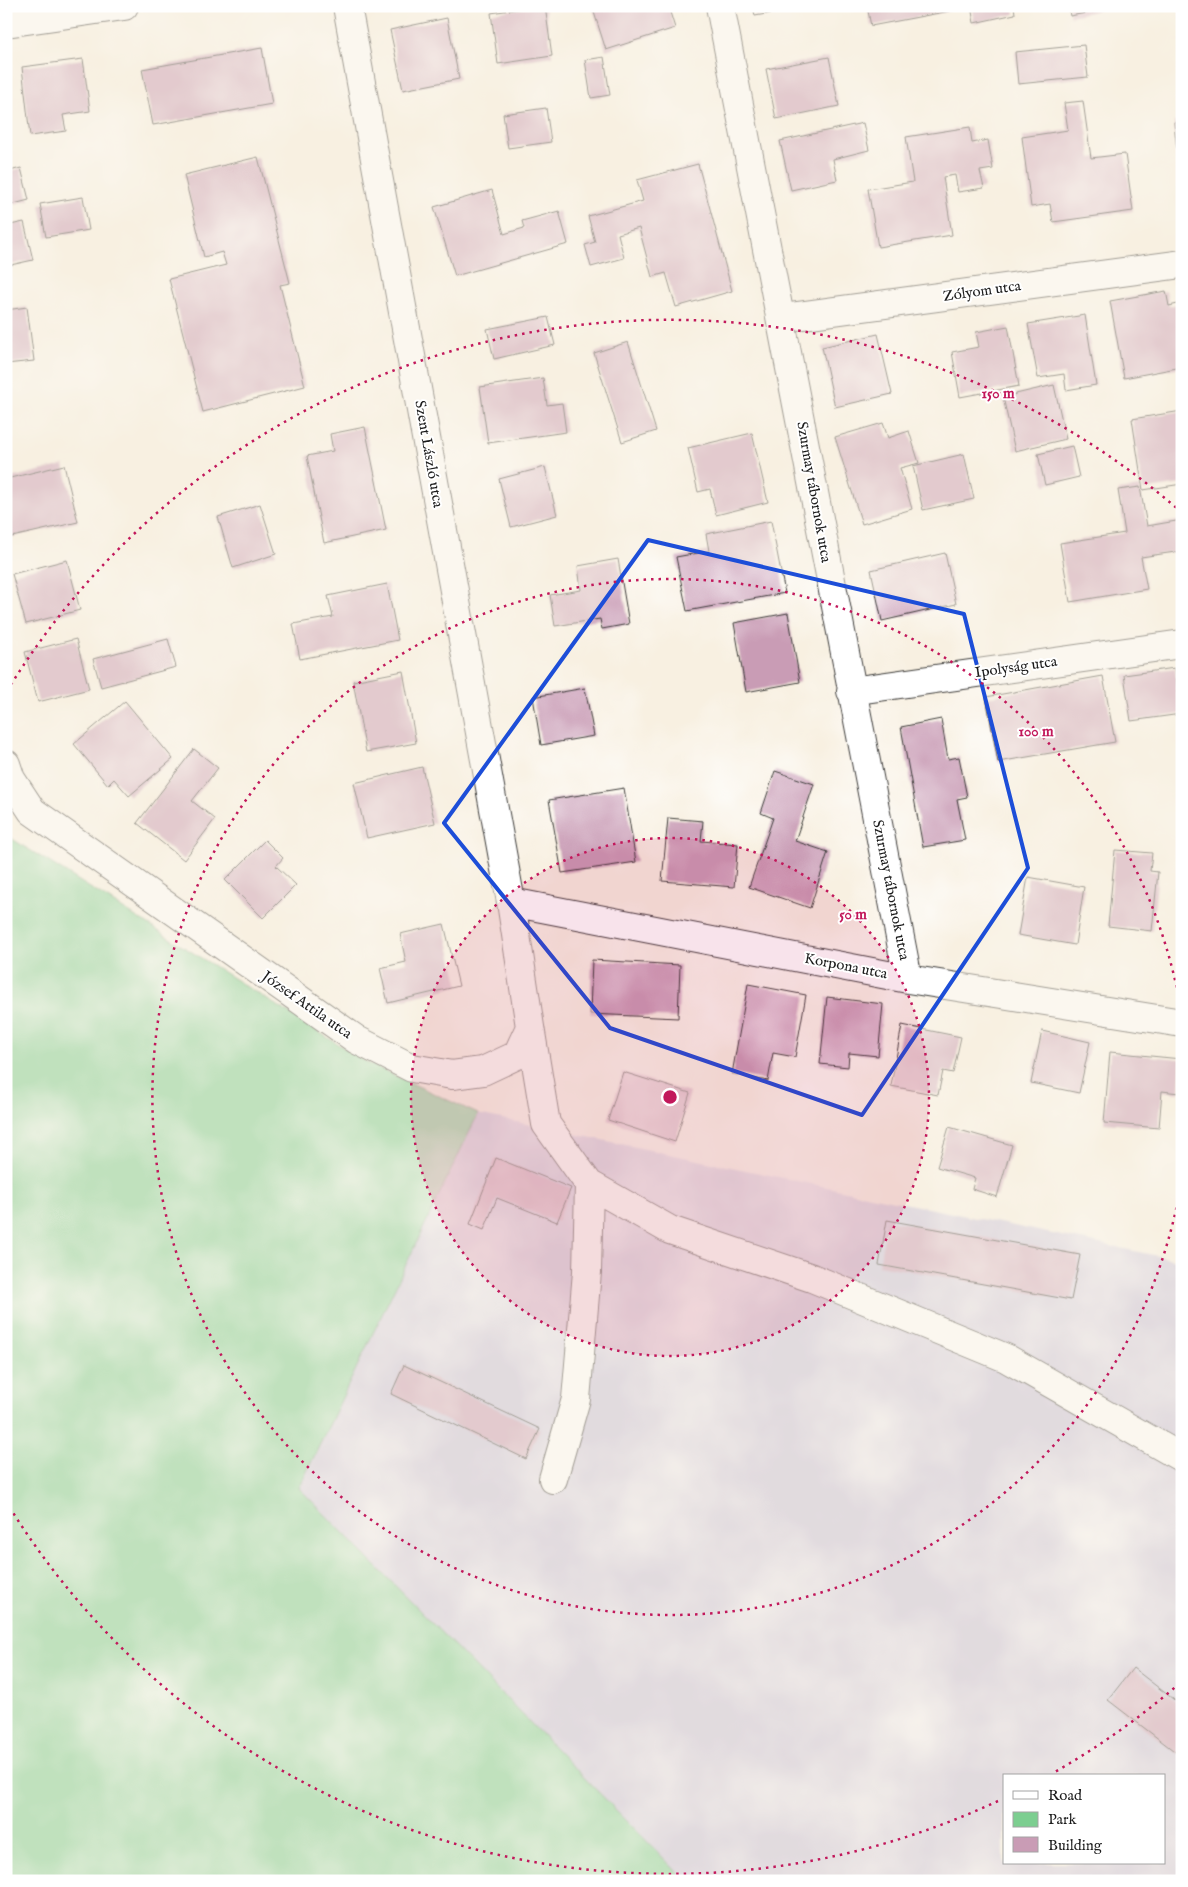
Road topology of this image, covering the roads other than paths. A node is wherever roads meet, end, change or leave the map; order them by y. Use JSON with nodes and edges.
{"nodes":[{"id":1,"x":124,"y":6,"type":"edge"},
{"id":2,"x":346,"y":6,"type":"edge"},
{"id":3,"x":720,"y":6,"type":"edge"},
{"id":4,"x":6,"y":23,"type":"edge"},
{"id":5,"x":1182,"y":264,"type":"edge"},
{"id":6,"x":782,"y":318,"type":"junction"},
{"id":7,"x":1182,"y":644,"type":"edge"},
{"id":8,"x":851,"y":690,"type":"junction"},
{"id":9,"x":6,"y":764,"type":"edge"},
{"id":10,"x":511,"y":902,"type":"junction"},
{"id":11,"x":908,"y":978,"type":"junction"},
{"id":12,"x":1182,"y":1023,"type":"edge"},
{"id":13,"x":530,"y":1027,"type":"junction"},
{"id":14,"x":590,"y":1184,"type":"junction"},
{"id":15,"x":1182,"y":1458,"type":"edge"},
{"id":16,"x":553,"y":1478,"type":"dead end"}],
"edges":[{"from":1,"to":4,"type":"street"},
{"from":2,"to":10,"type":"street","name":"Szent László utca"},
{"from":3,"to":6,"type":"street","name":"Szurmay tábornok utca"},
{"from":5,"to":6,"type":"street","name":"Zólyom utca"},
{"from":6,"to":8,"type":"street","name":"Szurmay tábornok utca"},
{"from":7,"to":8,"type":"street","name":"Ipolyság utca"},
{"from":8,"to":11,"type":"street","name":"Szurmay tábornok utca"},
{"from":9,"to":13,"type":"street","name":"József Attila utca"},
{"from":10,"to":11,"type":"street","name":"Korpona utca"},
{"from":10,"to":13,"type":"street"},
{"from":11,"to":12,"type":"street","name":"Korpona utca"},
{"from":13,"to":14,"type":"street"},
{"from":14,"to":15,"type":"street"},
{"from":14,"to":16,"type":"street"}]}
